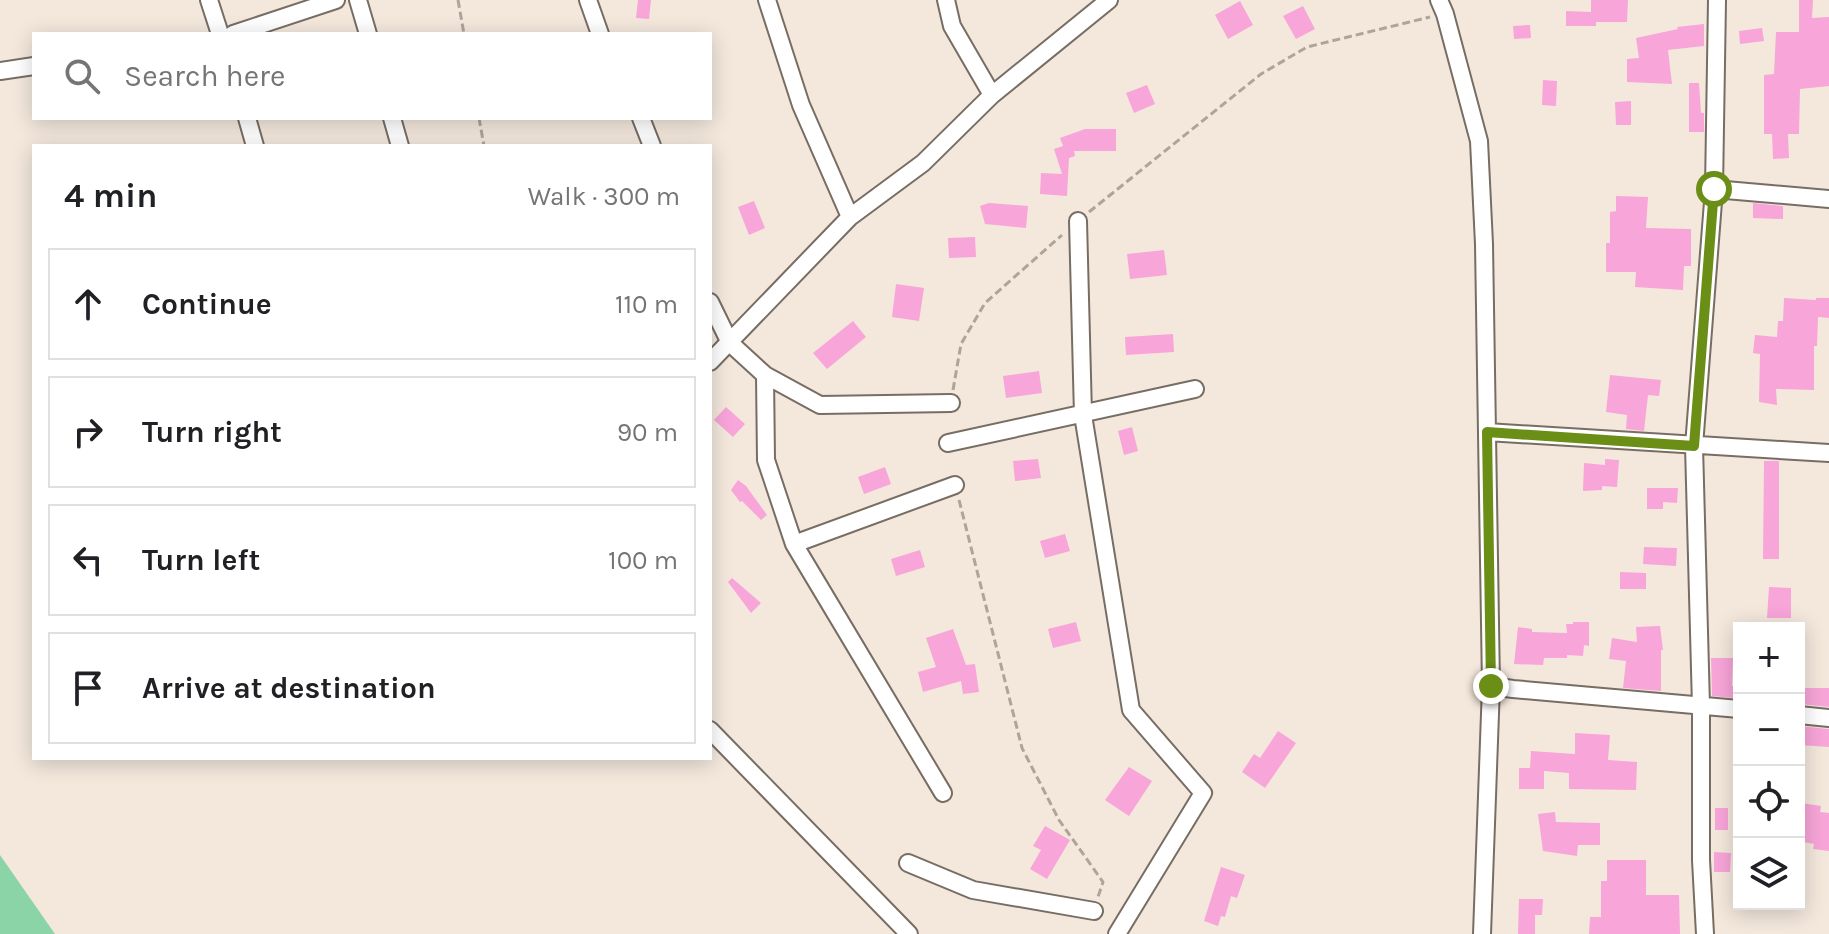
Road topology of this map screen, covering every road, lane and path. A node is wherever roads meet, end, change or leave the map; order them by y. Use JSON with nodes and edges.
{"nodes":[{"id":1,"x":209,"y":0,"type":"edge"},
{"id":2,"x":336,"y":0,"type":"edge"},
{"id":3,"x":358,"y":0,"type":"edge"},
{"id":4,"x":458,"y":0,"type":"edge"},
{"id":5,"x":588,"y":0,"type":"edge"},
{"id":6,"x":767,"y":0,"type":"edge"},
{"id":7,"x":946,"y":0,"type":"edge"},
{"id":8,"x":1109,"y":0,"type":"edge"},
{"id":9,"x":1439,"y":0,"type":"edge"},
{"id":10,"x":1717,"y":0,"type":"edge"},
{"id":11,"x":219,"y":32,"type":"edge"},
{"id":12,"x":239,"y":32,"type":"edge"},
{"id":13,"x":367,"y":32,"type":"edge"},
{"id":14,"x":464,"y":32,"type":"edge"},
{"id":15,"x":599,"y":32,"type":"edge"},
{"id":16,"x":32,"y":66,"type":"edge"},
{"id":17,"x":0,"y":71,"type":"edge"},
{"id":18,"x":992,"y":95,"type":"junction"},
{"id":19,"x":248,"y":120,"type":"edge"},
{"id":20,"x":393,"y":120,"type":"edge"},
{"id":21,"x":479,"y":120,"type":"edge"},
{"id":22,"x":642,"y":120,"type":"edge"},
{"id":23,"x":254,"y":144,"type":"edge"},
{"id":24,"x":399,"y":144,"type":"edge"},
{"id":25,"x":484,"y":144,"type":"edge"},
{"id":26,"x":651,"y":144,"type":"edge"},
{"id":27,"x":1714,"y":189,"type":"junction"},
{"id":28,"x":1829,"y":199,"type":"edge"},
{"id":29,"x":850,"y":217,"type":"junction"},
{"id":30,"x":1078,"y":221,"type":"dead end"},
{"id":31,"x":712,"y":306,"type":"edge"},
{"id":32,"x":730,"y":343,"type":"junction"},
{"id":33,"x":712,"y":360,"type":"edge"},
{"id":34,"x":765,"y":375,"type":"junction"},
{"id":35,"x":1195,"y":389,"type":"dead end"},
{"id":36,"x":951,"y":403,"type":"dead end"},
{"id":37,"x":1083,"y":415,"type":"junction"},
{"id":38,"x":1487,"y":432,"type":"junction"},
{"id":39,"x":948,"y":443,"type":"dead end"},
{"id":40,"x":1694,"y":446,"type":"junction"},
{"id":41,"x":1829,"y":453,"type":"edge"},
{"id":42,"x":955,"y":485,"type":"dead end"},
{"id":43,"x":794,"y":544,"type":"junction"},
{"id":44,"x":1491,"y":686,"type":"junction"},
{"id":45,"x":1701,"y":706,"type":"junction"},
{"id":46,"x":1733,"y":709,"type":"edge"},
{"id":47,"x":1805,"y":716,"type":"edge"},
{"id":48,"x":1829,"y":718,"type":"edge"},
{"id":49,"x":712,"y":732,"type":"edge"},
{"id":50,"x":943,"y":793,"type":"dead end"},
{"id":51,"x":908,"y":863,"type":"dead end"},
{"id":52,"x":1094,"y":911,"type":"dead end"},
{"id":53,"x":909,"y":934,"type":"edge"},
{"id":54,"x":1117,"y":934,"type":"edge"},
{"id":55,"x":1482,"y":934,"type":"edge"},
{"id":56,"x":1705,"y":934,"type":"edge"}],
"edges":[{"from":1,"to":11,"type":"street"},
{"from":2,"to":12,"type":"street"},
{"from":3,"to":13,"type":"street"},
{"from":4,"to":14,"type":"path"},
{"from":5,"to":15,"type":"street"},
{"from":6,"to":29,"type":"street"},
{"from":7,"to":18,"type":"street"},
{"from":8,"to":18,"type":"street"},
{"from":9,"to":38,"type":"street"},
{"from":10,"to":27,"type":"street"},
{"from":16,"to":17,"type":"street"},
{"from":18,"to":29,"type":"street"},
{"from":19,"to":23,"type":"street"},
{"from":20,"to":24,"type":"street"},
{"from":21,"to":25,"type":"path"},
{"from":22,"to":26,"type":"street"},
{"from":27,"to":28,"type":"street"},
{"from":27,"to":40,"type":"street"},
{"from":29,"to":32,"type":"street"},
{"from":30,"to":37,"type":"street"},
{"from":31,"to":32,"type":"street"},
{"from":32,"to":33,"type":"street"},
{"from":32,"to":34,"type":"street"},
{"from":34,"to":36,"type":"street"},
{"from":34,"to":43,"type":"street"},
{"from":35,"to":37,"type":"street"},
{"from":37,"to":39,"type":"street"},
{"from":37,"to":54,"type":"street"},
{"from":38,"to":40,"type":"street"},
{"from":38,"to":44,"type":"street"},
{"from":40,"to":41,"type":"street"},
{"from":40,"to":45,"type":"street"},
{"from":42,"to":43,"type":"street"},
{"from":43,"to":50,"type":"street"},
{"from":44,"to":45,"type":"street"},
{"from":44,"to":55,"type":"street"},
{"from":45,"to":46,"type":"street"},
{"from":45,"to":56,"type":"street"},
{"from":47,"to":48,"type":"street"},
{"from":49,"to":53,"type":"street"},
{"from":51,"to":52,"type":"street"}]}
